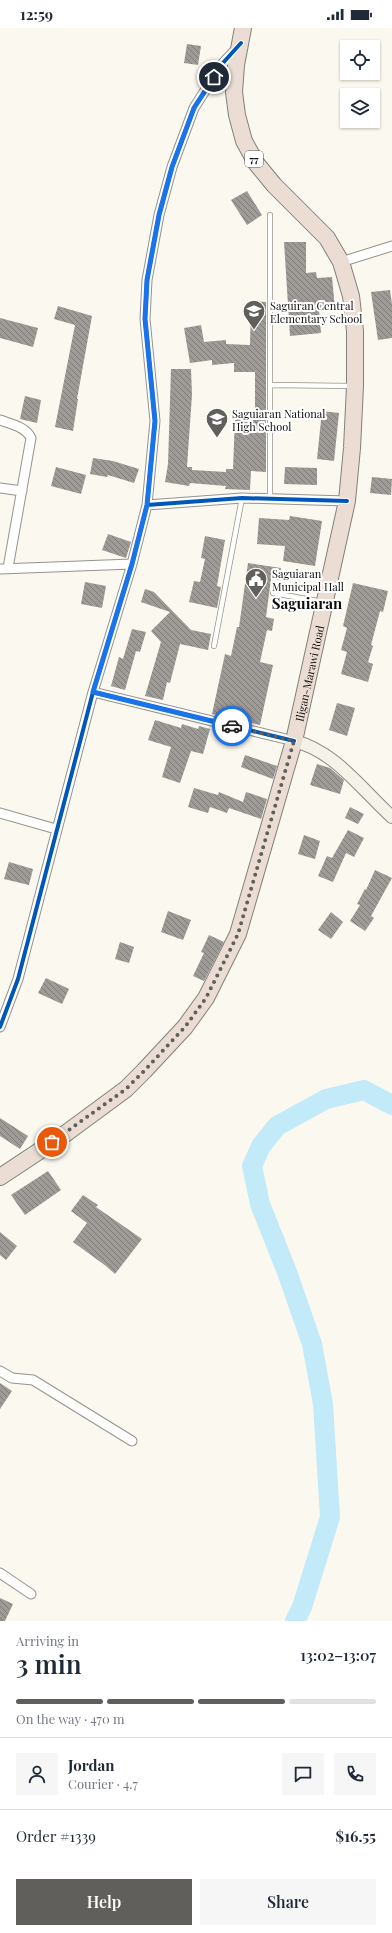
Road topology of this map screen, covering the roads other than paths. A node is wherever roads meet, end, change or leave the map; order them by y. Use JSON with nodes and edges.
{"nodes":[{"id":1,"x":242,"y":35,"type":"edge"},
{"id":2,"x":270,"y":215,"type":"dead end"},
{"id":3,"x":392,"y":246,"type":"edge"},
{"id":4,"x":341,"y":262,"type":"junction"},
{"id":5,"x":271,"y":384,"type":"junction"},
{"id":6,"x":355,"y":386,"type":"junction"},
{"id":7,"x":0,"y":420,"type":"edge"},
{"id":8,"x":0,"y":488,"type":"edge"},
{"id":9,"x":22,"y":491,"type":"junction"},
{"id":10,"x":242,"y":498,"type":"junction"},
{"id":11,"x":270,"y":498,"type":"junction"},
{"id":12,"x":346,"y":501,"type":"junction"},
{"id":13,"x":147,"y":505,"type":"junction"},
{"id":14,"x":132,"y":564,"type":"junction"},
{"id":15,"x":4,"y":568,"type":"edge"},
{"id":16,"x":273,"y":593,"type":"dead end"},
{"id":17,"x":324,"y":602,"type":"junction"},
{"id":18,"x":214,"y":646,"type":"dead end"},
{"id":19,"x":93,"y":692,"type":"junction"},
{"id":20,"x":294,"y":741,"type":"junction"},
{"id":21,"x":0,"y":812,"type":"edge"},
{"id":22,"x":392,"y":817,"type":"edge"},
{"id":23,"x":56,"y":829,"type":"junction"},
{"id":24,"x":0,"y":1027,"type":"edge"},
{"id":25,"x":0,"y":1177,"type":"edge"},
{"id":26,"x":0,"y":1371,"type":"edge"},
{"id":27,"x":132,"y":1441,"type":"dead end"},
{"id":28,"x":0,"y":1573,"type":"edge"},
{"id":29,"x":31,"y":1594,"type":"dead end"}],
"edges":[{"from":1,"to":4,"type":"highway","name":"Iligan-Marawi Road","number":"77"},
{"from":1,"to":13,"type":"street"},
{"from":2,"to":5,"type":"lane"},
{"from":3,"to":4,"type":"street"},
{"from":4,"to":6,"type":"highway","name":"Iligan-Marawi Road","number":"77"},
{"from":5,"to":6,"type":"lane"},
{"from":5,"to":11,"type":"lane"},
{"from":6,"to":12,"type":"highway","name":"Iligan-Marawi Road","number":"77"},
{"from":7,"to":9,"type":"street"},
{"from":8,"to":9,"type":"street"},
{"from":9,"to":15,"type":"street"},
{"from":10,"to":11,"type":"street"},
{"from":10,"to":13,"type":"street"},
{"from":10,"to":18,"type":"lane"},
{"from":11,"to":12,"type":"street"},
{"from":12,"to":17,"type":"highway","name":"Iligan-Marawi Road","number":"77"},
{"from":13,"to":14,"type":"street"},
{"from":14,"to":15,"type":"street"},
{"from":14,"to":19,"type":"street"},
{"from":16,"to":17,"type":"lane"},
{"from":17,"to":20,"type":"highway","name":"Iligan-Marawi Road","number":"77"},
{"from":19,"to":20,"type":"street"},
{"from":19,"to":23,"type":"street"},
{"from":20,"to":22,"type":"main road"},
{"from":20,"to":25,"type":"highway","name":"Iligan-Marawi Road","number":"77"},
{"from":21,"to":23,"type":"street"},
{"from":23,"to":24,"type":"street"},
{"from":26,"to":27,"type":"street"},
{"from":28,"to":29,"type":"street"}]}
